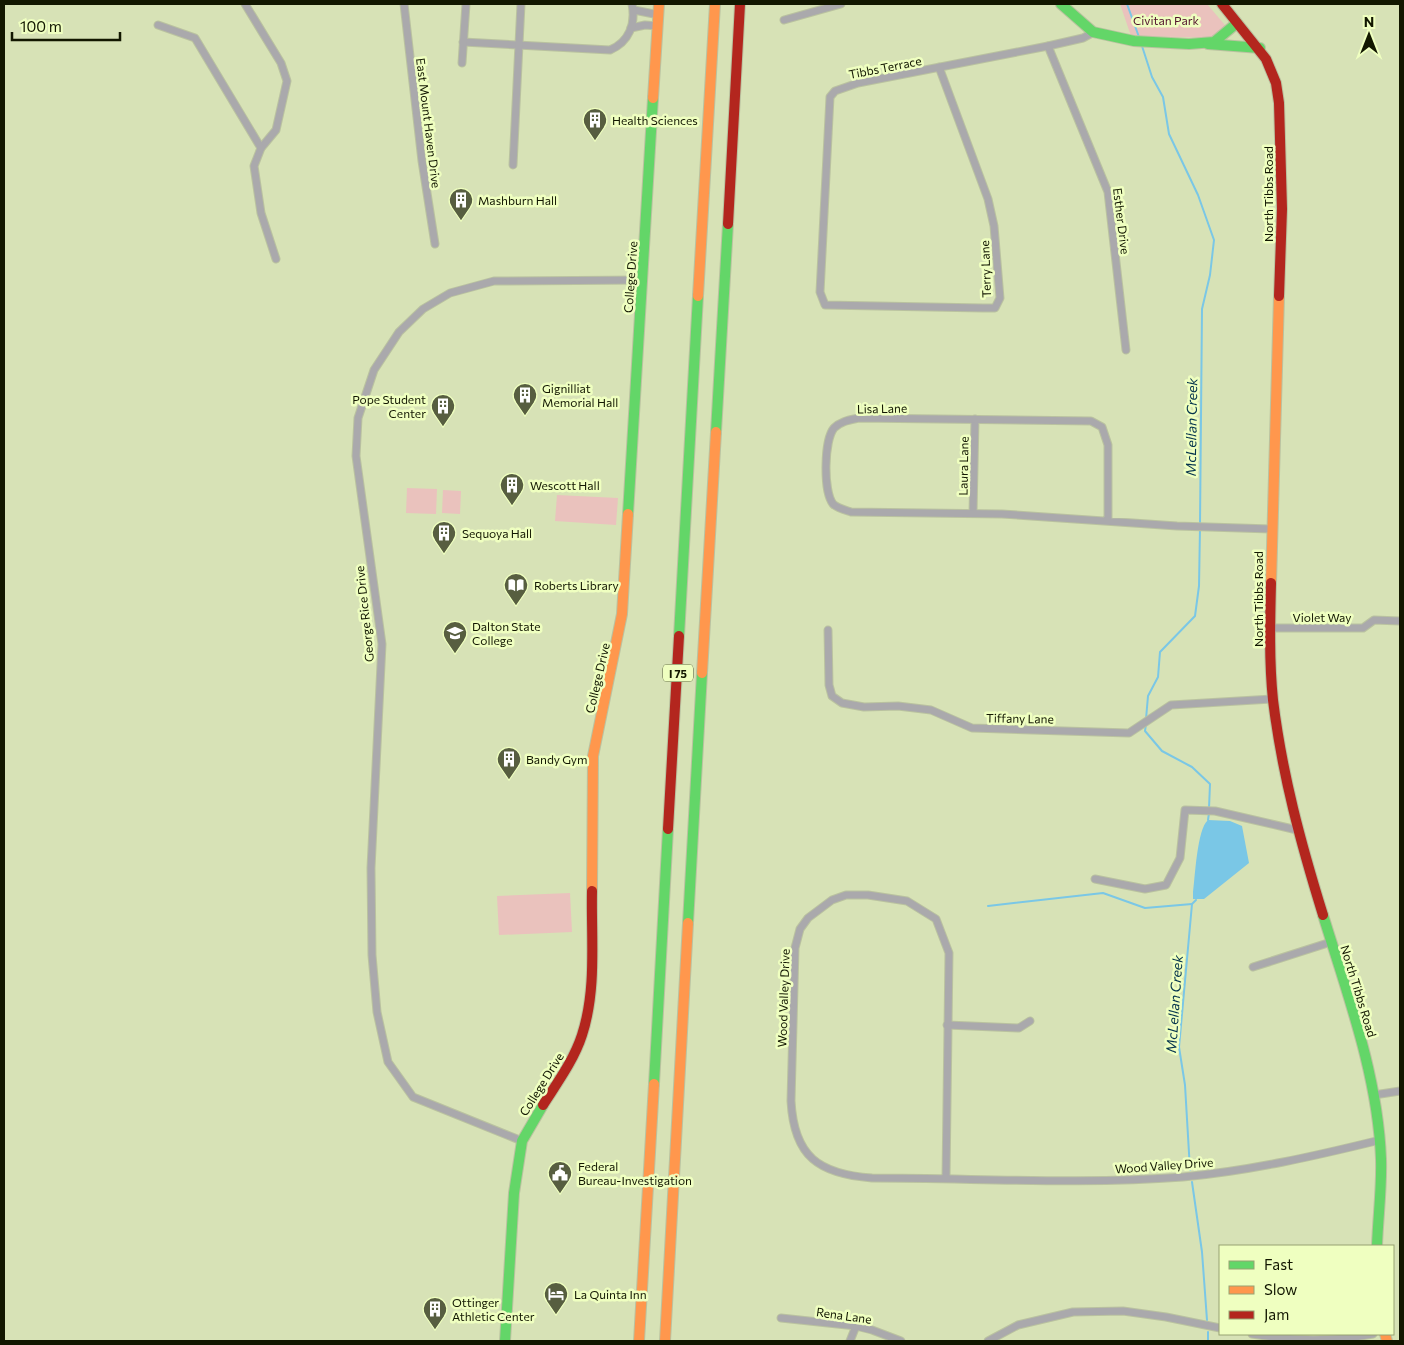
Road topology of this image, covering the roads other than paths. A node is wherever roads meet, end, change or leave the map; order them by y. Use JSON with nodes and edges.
{"nodes":[{"id":1,"x":244,"y":4,"type":"edge"},
{"id":2,"x":404,"y":4,"type":"edge"},
{"id":3,"x":466,"y":4,"type":"edge"},
{"id":4,"x":521,"y":4,"type":"edge"},
{"id":5,"x":659,"y":4,"type":"edge"},
{"id":6,"x":715,"y":4,"type":"edge"},
{"id":7,"x":740,"y":4,"type":"edge"},
{"id":8,"x":841,"y":4,"type":"edge"},
{"id":9,"x":1061,"y":4,"type":"edge"},
{"id":10,"x":1222,"y":4,"type":"edge"},
{"id":11,"x":633,"y":7,"type":"edge"},
{"id":12,"x":658,"y":15,"type":"junction"},
{"id":13,"x":784,"y":20,"type":"dead end"},
{"id":14,"x":1237,"y":23,"type":"junction"},
{"id":15,"x":158,"y":25,"type":"dead end"},
{"id":16,"x":658,"y":26,"type":"junction"},
{"id":17,"x":631,"y":28,"type":"junction"},
{"id":18,"x":1094,"y":32,"type":"junction"},
{"id":19,"x":463,"y":42,"type":"junction"},
{"id":20,"x":1205,"y":44,"type":"junction"},
{"id":21,"x":519,"y":46,"type":"junction"},
{"id":22,"x":1048,"y":46,"type":"junction"},
{"id":23,"x":1260,"y":48,"type":"junction"},
{"id":24,"x":462,"y":63,"type":"dead end"},
{"id":25,"x":939,"y":68,"type":"junction"},
{"id":26,"x":261,"y":148,"type":"junction"},
{"id":27,"x":513,"y":165,"type":"dead end"},
{"id":28,"x":435,"y":244,"type":"dead end"},
{"id":29,"x":276,"y":259,"type":"dead end"},
{"id":30,"x":643,"y":280,"type":"junction"},
{"id":31,"x":825,"y":305,"type":"joint"},
{"id":32,"x":1126,"y":350,"type":"dead end"},
{"id":33,"x":975,"y":419,"type":"junction"},
{"id":34,"x":973,"y":513,"type":"junction"},
{"id":35,"x":1108,"y":520,"type":"junction"},
{"id":36,"x":1271,"y":529,"type":"junction"},
{"id":37,"x":1400,"y":621,"type":"edge"},
{"id":38,"x":1270,"y":628,"type":"junction"},
{"id":39,"x":828,"y":630,"type":"dead end"},
{"id":40,"x":1273,"y":699,"type":"junction"},
{"id":41,"x":1297,"y":830,"type":"junction"},
{"id":42,"x":1094,"y":879,"type":"dead end"},
{"id":43,"x":1331,"y":942,"type":"junction"},
{"id":44,"x":1253,"y":967,"type":"dead end"},
{"id":45,"x":1030,"y":1021,"type":"dead end"},
{"id":46,"x":948,"y":1025,"type":"junction"},
{"id":47,"x":1400,"y":1091,"type":"edge"},
{"id":48,"x":1374,"y":1095,"type":"junction"},
{"id":49,"x":1380,"y":1140,"type":"junction"},
{"id":50,"x":522,"y":1141,"type":"junction"},
{"id":51,"x":946,"y":1178,"type":"junction"},
{"id":52,"x":1377,"y":1245,"type":"edge"},
{"id":53,"x":781,"y":1318,"type":"dead end"},
{"id":54,"x":856,"y":1326,"type":"junction"},
{"id":55,"x":1219,"y":1328,"type":"edge"},
{"id":56,"x":1258,"y":1335,"type":"edge"},
{"id":57,"x":1365,"y":1335,"type":"edge"},
{"id":58,"x":1324,"y":1340,"type":"edge"},
{"id":59,"x":506,"y":1341,"type":"edge"},
{"id":60,"x":639,"y":1341,"type":"edge"},
{"id":61,"x":665,"y":1341,"type":"edge"},
{"id":62,"x":850,"y":1341,"type":"edge"},
{"id":63,"x":901,"y":1341,"type":"edge"},
{"id":64,"x":988,"y":1341,"type":"edge"}],
"edges":[{"from":1,"to":26,"type":"street"},
{"from":2,"to":28,"type":"street","name":"East Mount Haven Drive"},
{"from":3,"to":19,"type":"street"},
{"from":4,"to":21,"type":"street"},
{"from":5,"to":12,"type":"main road","name":"College Drive"},
{"from":6,"to":60,"type":"main road","number":"I 75"},
{"from":7,"to":61,"type":"main road","number":"I 75"},
{"from":8,"to":13,"type":"street"},
{"from":9,"to":18,"type":"main road"},
{"from":10,"to":14,"type":"main road","name":"North Tibbs Road"},
{"from":11,"to":12,"type":"street"},
{"from":11,"to":17,"type":"street"},
{"from":12,"to":16,"type":"main road","name":"College Drive"},
{"from":14,"to":20,"type":"main road"},
{"from":14,"to":23,"type":"main road","name":"North Tibbs Road"},
{"from":15,"to":26,"type":"street"},
{"from":16,"to":17,"type":"street"},
{"from":16,"to":30,"type":"main road","name":"College Drive"},
{"from":17,"to":21,"type":"street"},
{"from":18,"to":20,"type":"main road"},
{"from":18,"to":22,"type":"street","name":"Tibbs Terrace"},
{"from":19,"to":21,"type":"street"},
{"from":19,"to":24,"type":"street"},
{"from":20,"to":23,"type":"main road"},
{"from":21,"to":27,"type":"street"},
{"from":22,"to":25,"type":"street","name":"Tibbs Terrace"},
{"from":22,"to":32,"type":"street","name":"Esther Drive"},
{"from":23,"to":36,"type":"main road","name":"North Tibbs Road"},
{"from":25,"to":31,"type":"street","name":"Tibbs Terrace"},
{"from":25,"to":31,"type":"street","name":"Terry Lane"},
{"from":26,"to":29,"type":"street"},
{"from":30,"to":50,"type":"main road","name":"College Drive"},
{"from":30,"to":50,"type":"street","name":"George Rice Drive"},
{"from":33,"to":34,"type":"street","name":"Laura Lane"},
{"from":33,"to":34,"type":"street","name":"Lisa Lane"},
{"from":33,"to":35,"type":"street","name":"Lisa Lane"},
{"from":34,"to":35,"type":"street","name":"Lisa Lane"},
{"from":35,"to":36,"type":"street","name":"Lisa Lane"},
{"from":36,"to":38,"type":"main road","name":"North Tibbs Road"},
{"from":37,"to":38,"type":"street","name":"Violet Way"},
{"from":38,"to":40,"type":"main road","name":"North Tibbs Road"},
{"from":39,"to":40,"type":"street","name":"Tiffany Lane"},
{"from":40,"to":41,"type":"main road","name":"North Tibbs Road"},
{"from":41,"to":42,"type":"street"},
{"from":41,"to":43,"type":"main road","name":"North Tibbs Road"},
{"from":43,"to":44,"type":"street"},
{"from":43,"to":48,"type":"main road","name":"North Tibbs Road"},
{"from":45,"to":46,"type":"street"},
{"from":46,"to":51,"type":"street","name":"Wood Valley Drive"},
{"from":46,"to":51,"type":"street","name":"Wood Valley Drive"},
{"from":47,"to":48,"type":"street"},
{"from":48,"to":49,"type":"main road","name":"North Tibbs Road"},
{"from":49,"to":51,"type":"street","name":"Wood Valley Drive"},
{"from":49,"to":52,"type":"main road","name":"North Tibbs Road"},
{"from":50,"to":59,"type":"main road","name":"College Drive"},
{"from":53,"to":54,"type":"street","name":"Rena Lane"},
{"from":54,"to":62,"type":"street"},
{"from":54,"to":63,"type":"street","name":"Rena Lane"},
{"from":55,"to":64,"type":"street"},
{"from":56,"to":58,"type":"street"},
{"from":57,"to":58,"type":"street"}]}
